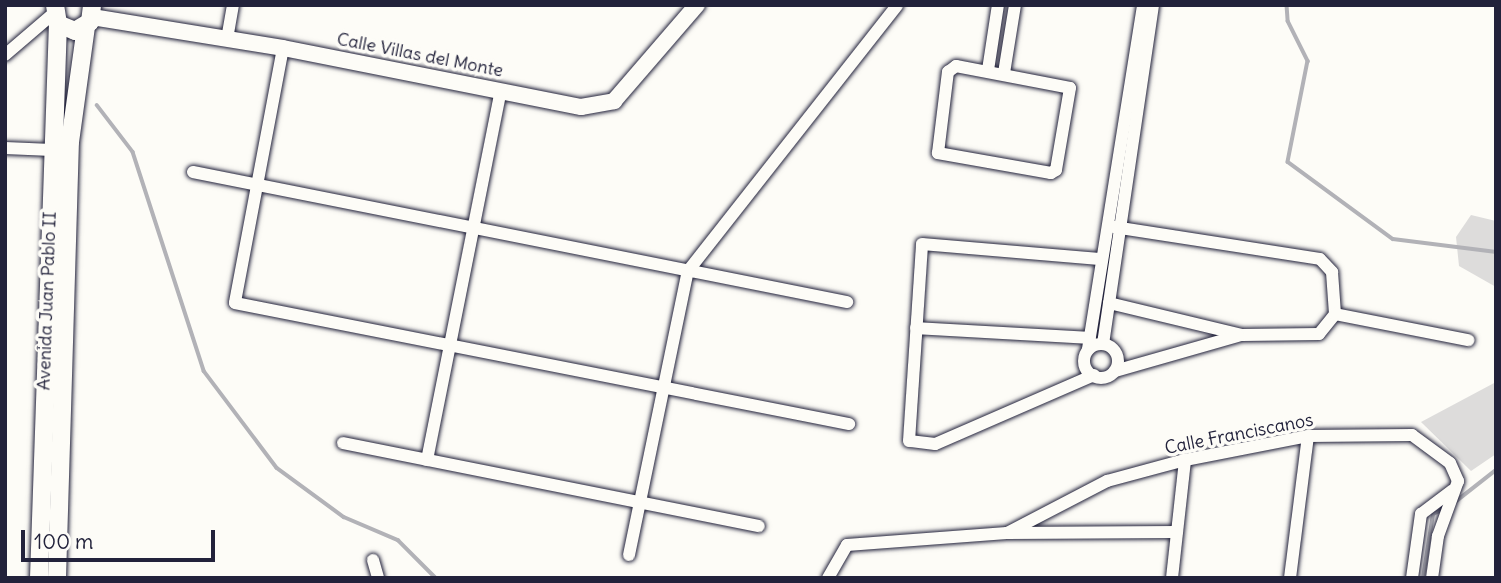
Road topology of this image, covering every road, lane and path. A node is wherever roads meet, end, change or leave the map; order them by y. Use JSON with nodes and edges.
{"nodes":[{"id":1,"x":233,"y":5,"type":"edge"},
{"id":2,"x":697,"y":5,"type":"edge"},
{"id":3,"x":897,"y":5,"type":"edge"},
{"id":4,"x":998,"y":5,"type":"edge"},
{"id":5,"x":1015,"y":5,"type":"edge"},
{"id":6,"x":1143,"y":5,"type":"edge"},
{"id":7,"x":1153,"y":5,"type":"edge"},
{"id":8,"x":56,"y":14,"type":"edge"},
{"id":9,"x":90,"y":16,"type":"edge"},
{"id":10,"x":227,"y":38,"type":"junction"},
{"id":11,"x":283,"y":48,"type":"junction"},
{"id":12,"x":5,"y":55,"type":"edge"},
{"id":13,"x":988,"y":70,"type":"junction"},
{"id":14,"x":1004,"y":73,"type":"junction"},
{"id":15,"x":501,"y":90,"type":"junction"},
{"id":16,"x":1127,"y":136,"type":"junction"},
{"id":17,"x":6,"y":143,"type":"edge"},
{"id":18,"x":52,"y":150,"type":"junction"},
{"id":19,"x":193,"y":172,"type":"dead end"},
{"id":20,"x":257,"y":185,"type":"junction"},
{"id":21,"x":1105,"y":225,"type":"junction"},
{"id":22,"x":473,"y":228,"type":"junction"},
{"id":23,"x":1119,"y":228,"type":"junction"},
{"id":24,"x":1099,"y":259,"type":"junction"},
{"id":25,"x":688,"y":271,"type":"junction"},
{"id":26,"x":847,"y":302,"type":"dead end"},
{"id":27,"x":1109,"y":303,"type":"junction"},
{"id":28,"x":1335,"y":314,"type":"junction"},
{"id":29,"x":916,"y":328,"type":"junction"},
{"id":30,"x":1242,"y":335,"type":"junction"},
{"id":31,"x":1468,"y":340,"type":"dead end"},
{"id":32,"x":1089,"y":343,"type":"junction"},
{"id":33,"x":1103,"y":344,"type":"junction"},
{"id":34,"x":450,"y":346,"type":"junction"},
{"id":35,"x":1115,"y":371,"type":"junction"},
{"id":36,"x":1094,"y":376,"type":"junction"},
{"id":37,"x":661,"y":387,"type":"junction"},
{"id":38,"x":849,"y":424,"type":"dead end"},
{"id":39,"x":1308,"y":436,"type":"junction"},
{"id":40,"x":343,"y":443,"type":"dead end"},
{"id":41,"x":427,"y":460,"type":"junction"},
{"id":42,"x":1185,"y":460,"type":"junction"},
{"id":43,"x":1451,"y":494,"type":"junction"},
{"id":44,"x":639,"y":502,"type":"junction"},
{"id":45,"x":759,"y":526,"type":"dead end"},
{"id":46,"x":1177,"y":531,"type":"junction"},
{"id":47,"x":1007,"y":533,"type":"junction"},
{"id":48,"x":629,"y":555,"type":"dead end"},
{"id":49,"x":373,"y":560,"type":"dead end"},
{"id":50,"x":38,"y":578,"type":"edge"},
{"id":51,"x":57,"y":578,"type":"edge"},
{"id":52,"x":377,"y":578,"type":"edge"},
{"id":53,"x":828,"y":578,"type":"edge"},
{"id":54,"x":1172,"y":578,"type":"edge"},
{"id":55,"x":1290,"y":578,"type":"edge"},
{"id":56,"x":1412,"y":578,"type":"edge"},
{"id":57,"x":1432,"y":578,"type":"edge"}],
"edges":[{"from":1,"to":10,"type":"street"},
{"from":2,"to":15,"type":"street","name":"Calle Villas del Monte"},
{"from":3,"to":25,"type":"street"},
{"from":4,"to":13,"type":"street"},
{"from":5,"to":14,"type":"street"},
{"from":6,"to":16,"type":"street"},
{"from":7,"to":16,"type":"street"},
{"from":8,"to":9,"type":"main road"},
{"from":8,"to":12,"type":"street"},
{"from":8,"to":18,"type":"main road","name":"Avenida Juan Pablo II"},
{"from":9,"to":10,"type":"street","name":"Calle Villas del Monte"},
{"from":9,"to":51,"type":"main road","name":"Avenida Juan Pablo II"},
{"from":10,"to":11,"type":"street","name":"Calle Villas del Monte"},
{"from":11,"to":15,"type":"street","name":"Calle Villas del Monte"},
{"from":11,"to":20,"type":"street"},
{"from":13,"to":14,"type":"street"},
{"from":13,"to":14,"type":"street"},
{"from":15,"to":22,"type":"street"},
{"from":16,"to":21,"type":"street"},
{"from":16,"to":23,"type":"street"},
{"from":17,"to":18,"type":"street"},
{"from":18,"to":50,"type":"main road","name":"Avenida Juan Pablo II"},
{"from":19,"to":20,"type":"street"},
{"from":20,"to":22,"type":"street"},
{"from":20,"to":34,"type":"street"},
{"from":21,"to":23,"type":"street"},
{"from":21,"to":24,"type":"street"},
{"from":22,"to":25,"type":"street"},
{"from":22,"to":34,"type":"street"},
{"from":23,"to":27,"type":"street"},
{"from":23,"to":28,"type":"street"},
{"from":24,"to":29,"type":"street"},
{"from":24,"to":32,"type":"street"},
{"from":25,"to":26,"type":"street"},
{"from":25,"to":37,"type":"street"},
{"from":27,"to":30,"type":"street"},
{"from":27,"to":33,"type":"street"},
{"from":28,"to":30,"type":"street"},
{"from":28,"to":31,"type":"street"},
{"from":29,"to":32,"type":"street"},
{"from":29,"to":36,"type":"street"},
{"from":30,"to":35,"type":"street"},
{"from":32,"to":33,"type":"street"},
{"from":32,"to":36,"type":"street"},
{"from":33,"to":35,"type":"street"},
{"from":34,"to":37,"type":"street"},
{"from":34,"to":41,"type":"street"},
{"from":35,"to":36,"type":"street"},
{"from":37,"to":38,"type":"street"},
{"from":37,"to":44,"type":"street"},
{"from":39,"to":42,"type":"street","name":"Calle Franciscanos"},
{"from":39,"to":43,"type":"street","name":"Calle Franciscanos"},
{"from":39,"to":55,"type":"street"},
{"from":40,"to":41,"type":"street"},
{"from":41,"to":44,"type":"street"},
{"from":42,"to":46,"type":"street"},
{"from":42,"to":47,"type":"street","name":"Calle Franciscanos"},
{"from":43,"to":56,"type":"street"},
{"from":43,"to":57,"type":"street"},
{"from":44,"to":45,"type":"street"},
{"from":44,"to":48,"type":"street"},
{"from":46,"to":47,"type":"street","name":"Calle Franciscanos"},
{"from":46,"to":54,"type":"street"},
{"from":47,"to":53,"type":"street","name":"Calle Franciscanos"},
{"from":49,"to":52,"type":"street"}]}
